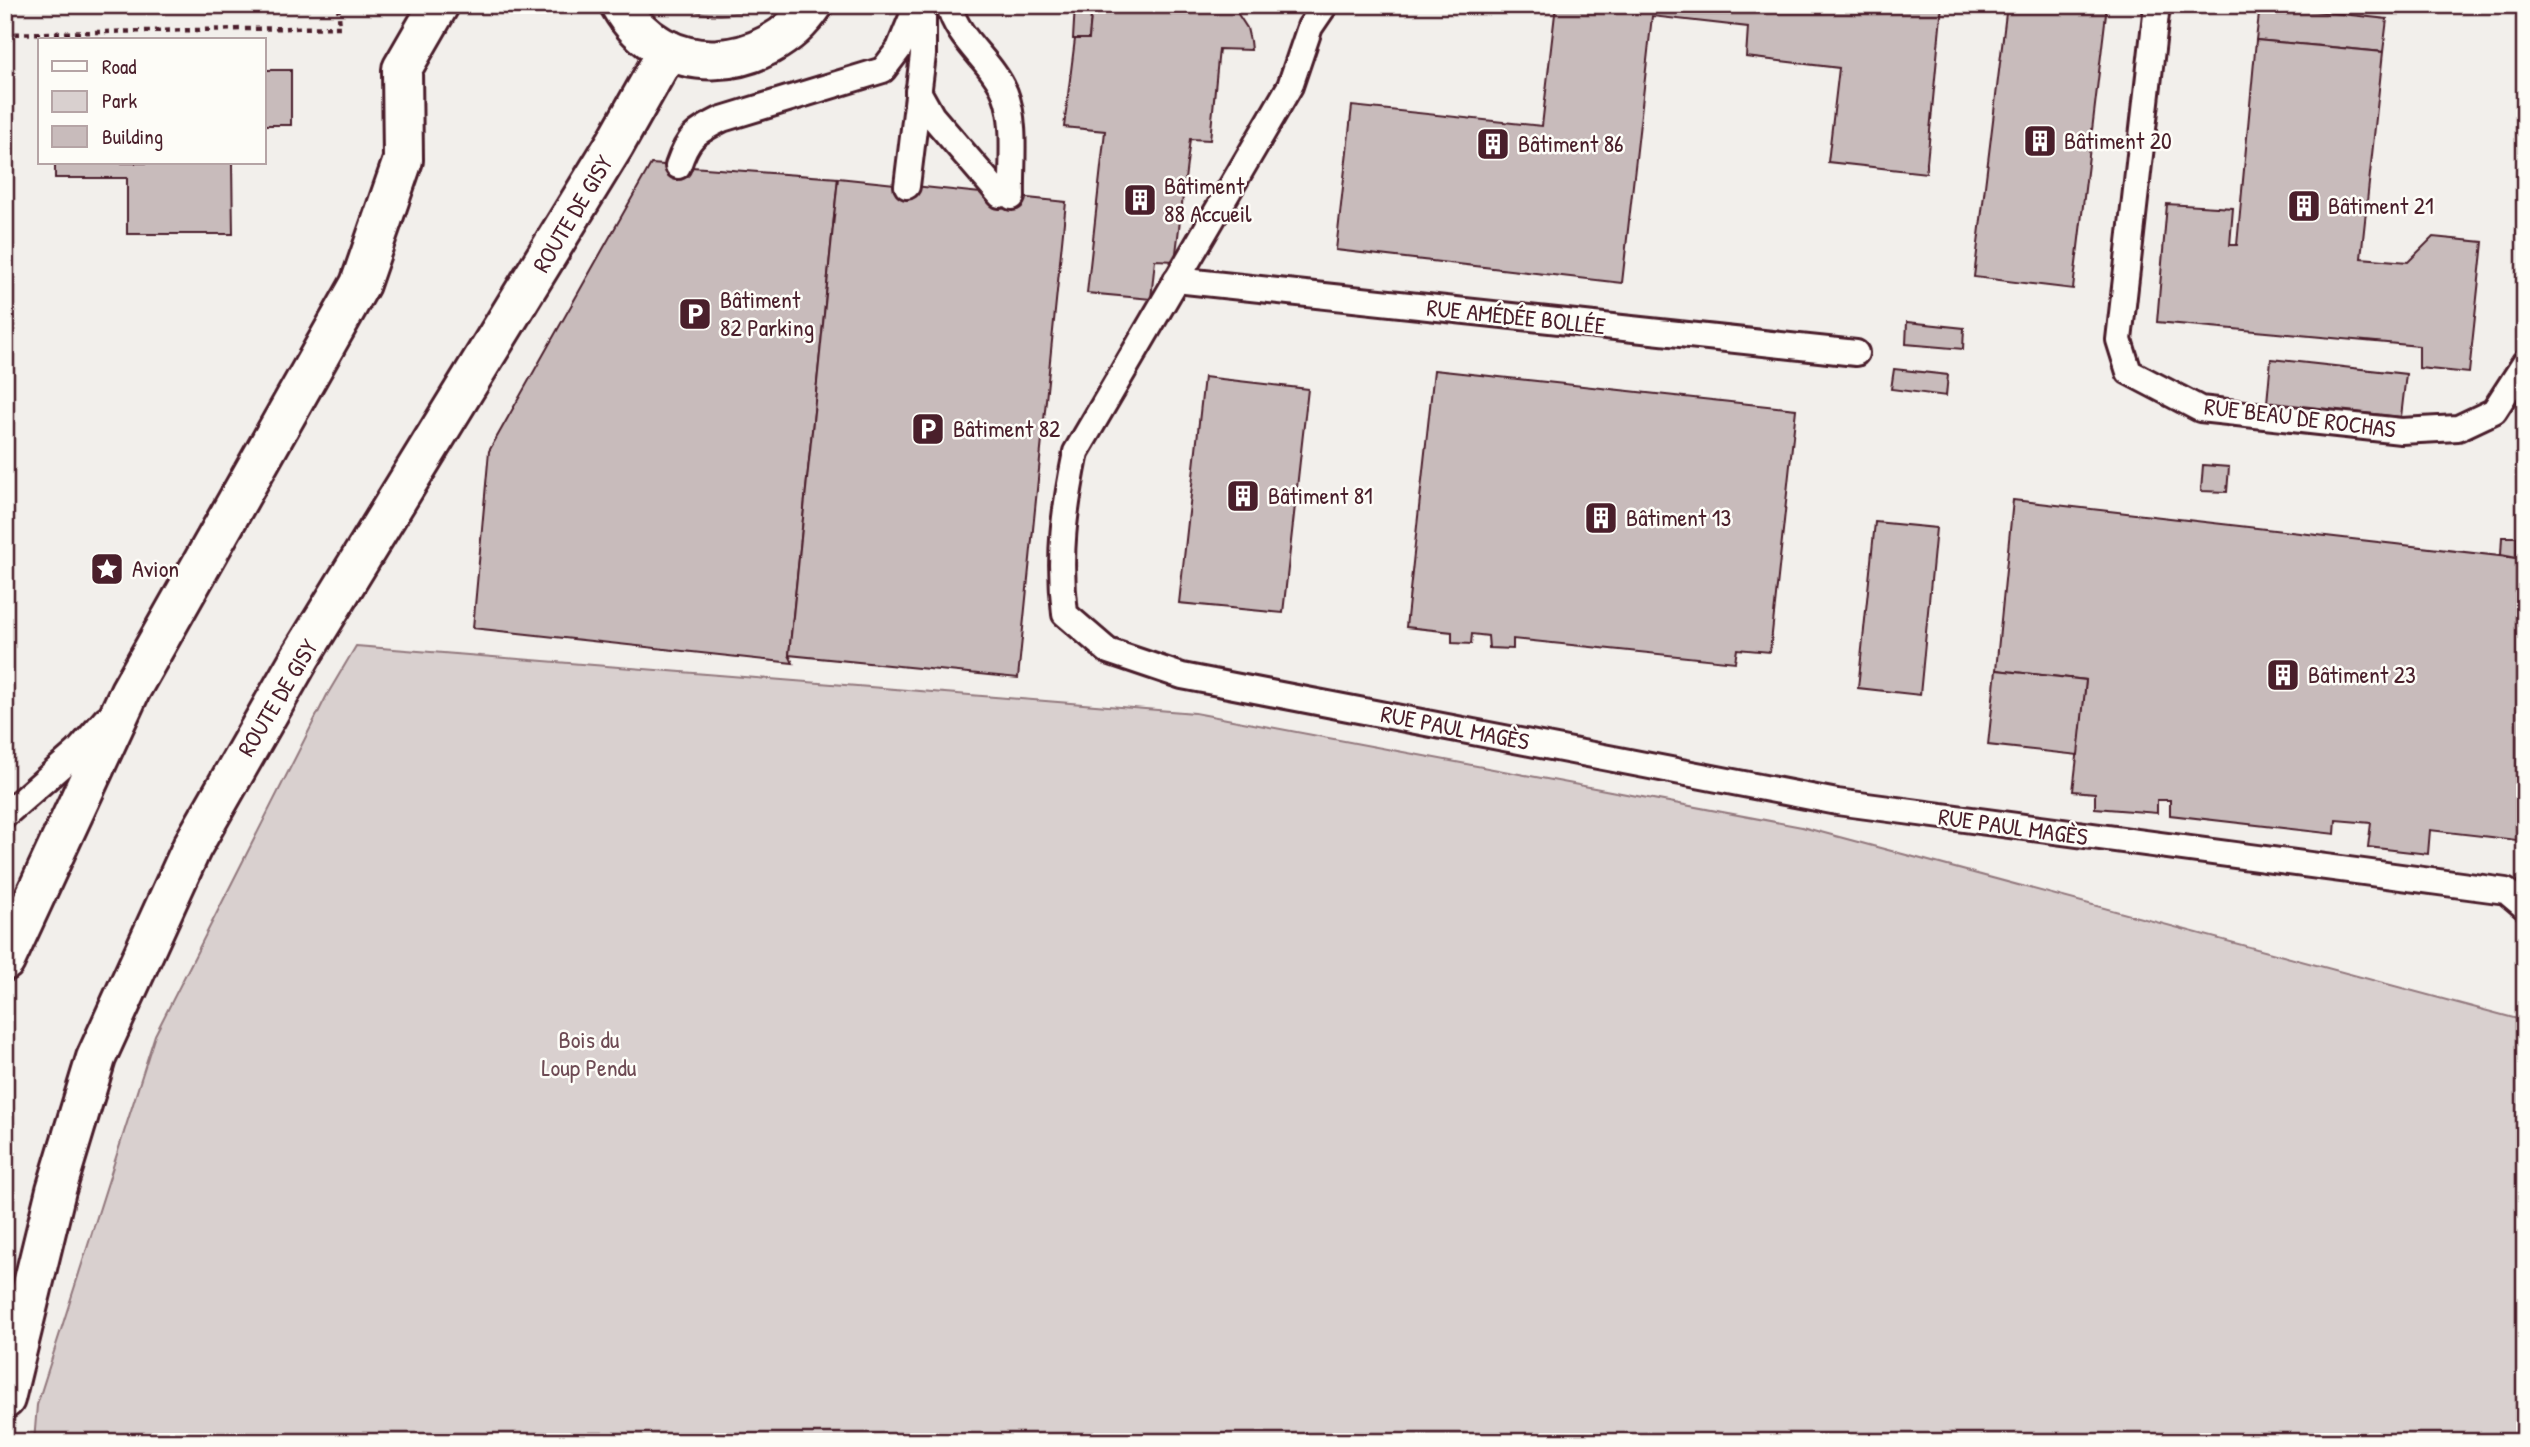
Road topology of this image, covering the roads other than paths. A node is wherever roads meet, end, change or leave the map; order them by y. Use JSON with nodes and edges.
{"nodes":[{"id":1,"x":439,"y":5,"type":"edge"},
{"id":2,"x":621,"y":5,"type":"edge"},
{"id":3,"x":813,"y":5,"type":"edge"},
{"id":4,"x":918,"y":5,"type":"edge"},
{"id":5,"x":923,"y":5,"type":"edge"},
{"id":6,"x":949,"y":5,"type":"edge"},
{"id":7,"x":1325,"y":5,"type":"edge"},
{"id":8,"x":2157,"y":5,"type":"edge"},
{"id":9,"x":668,"y":50,"type":"junction"},
{"id":10,"x":918,"y":91,"type":"junction"},
{"id":11,"x":678,"y":166,"type":"dead end"},
{"id":12,"x":907,"y":186,"type":"dead end"},
{"id":13,"x":1176,"y":280,"type":"junction"},
{"id":14,"x":1856,"y":353,"type":"dead end"},
{"id":15,"x":2525,"y":363,"type":"edge"},
{"id":16,"x":130,"y":691,"type":"junction"},
{"id":17,"x":5,"y":815,"type":"edge"},
{"id":18,"x":2519,"y":897,"type":"edge"},
{"id":19,"x":5,"y":961,"type":"edge"},
{"id":20,"x":5,"y":1399,"type":"edge"}],
"edges":[{"from":1,"to":16,"type":"street"},
{"from":2,"to":9,"type":"street"},
{"from":3,"to":9,"type":"street"},
{"from":4,"to":11,"type":"lane"},
{"from":5,"to":10,"type":"lane"},
{"from":6,"to":10,"type":"lane"},
{"from":7,"to":13,"type":"lane","name":"RUE PAUL MAGÈS"},
{"from":8,"to":15,"type":"lane","name":"RUE BEAU DE ROCHAS"},
{"from":9,"to":20,"type":"street","name":"ROUTE DE GISY"},
{"from":10,"to":12,"type":"lane"},
{"from":13,"to":14,"type":"lane","name":"RUE AMÉDÉE BOLLÉE"},
{"from":13,"to":18,"type":"lane","name":"RUE PAUL MAGÈS"},
{"from":16,"to":17,"type":"lane"},
{"from":16,"to":19,"type":"street"}]}
